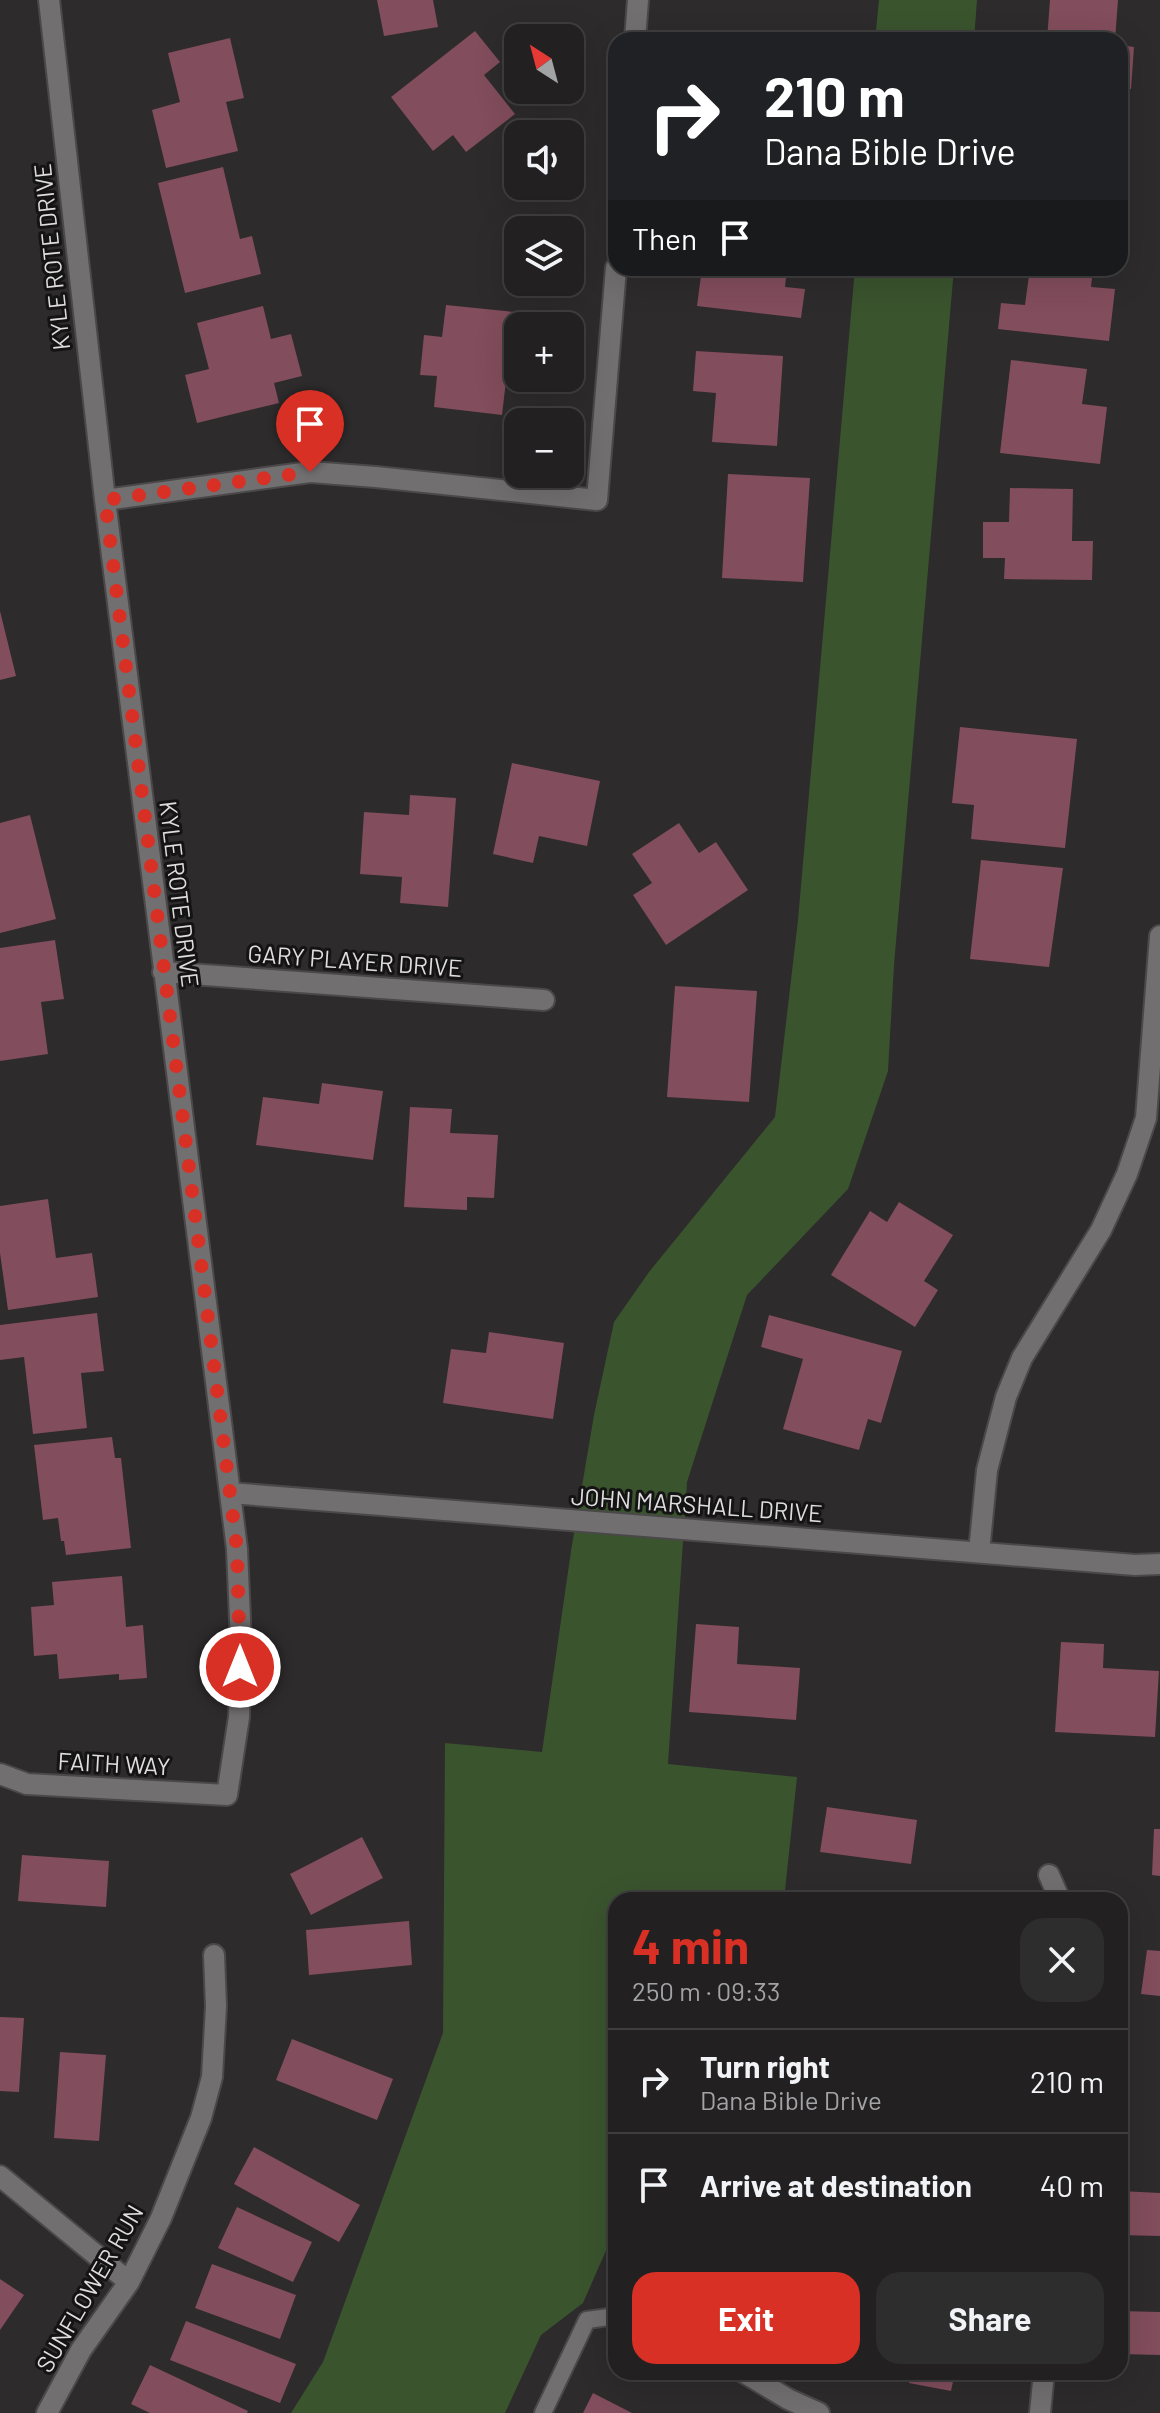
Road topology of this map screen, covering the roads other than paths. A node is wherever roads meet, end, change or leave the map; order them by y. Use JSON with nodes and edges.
{"nodes":[{"id":1,"x":49,"y":0,"type":"edge"},
{"id":2,"x":638,"y":0,"type":"edge"},
{"id":3,"x":636,"y":32,"type":"edge"},
{"id":4,"x":615,"y":276,"type":"edge"},
{"id":5,"x":105,"y":500,"type":"junction"},
{"id":6,"x":1160,"y":936,"type":"edge"},
{"id":7,"x":163,"y":972,"type":"junction"},
{"id":8,"x":544,"y":1000,"type":"dead end"},
{"id":9,"x":230,"y":1493,"type":"junction"},
{"id":10,"x":979,"y":1552,"type":"junction"},
{"id":11,"x":1160,"y":1564,"type":"edge"},
{"id":12,"x":0,"y":1774,"type":"edge"},
{"id":13,"x":227,"y":1795,"type":"joint"},
{"id":14,"x":1049,"y":1875,"type":"dead end"},
{"id":15,"x":1056,"y":1892,"type":"edge"},
{"id":16,"x":214,"y":1955,"type":"dead end"},
{"id":17,"x":0,"y":2176,"type":"edge"},
{"id":18,"x":129,"y":2282,"type":"junction"},
{"id":19,"x":608,"y":2317,"type":"edge"},
{"id":20,"x":756,"y":2380,"type":"edge"},
{"id":21,"x":1043,"y":2380,"type":"edge"},
{"id":22,"x":47,"y":2413,"type":"edge"},
{"id":23,"x":543,"y":2413,"type":"edge"},
{"id":24,"x":819,"y":2413,"type":"edge"},
{"id":25,"x":1040,"y":2413,"type":"edge"}],
"edges":[{"from":1,"to":5,"type":"street","name":"KYLE ROTE DRIVE"},
{"from":2,"to":3,"type":"street"},
{"from":4,"to":5,"type":"street"},
{"from":5,"to":7,"type":"street","name":"KYLE ROTE DRIVE"},
{"from":6,"to":10,"type":"street"},
{"from":7,"to":8,"type":"street","name":"GARY PLAYER DRIVE"},
{"from":7,"to":9,"type":"street","name":"KYLE ROTE DRIVE"},
{"from":9,"to":10,"type":"street","name":"JOHN MARSHALL DRIVE"},
{"from":9,"to":13,"type":"street","name":"KYLE ROTE DRIVE"},
{"from":10,"to":11,"type":"street","name":"JOHN MARSHALL DRIVE"},
{"from":12,"to":13,"type":"street","name":"FAITH WAY"},
{"from":14,"to":15,"type":"street"},
{"from":16,"to":18,"type":"street","name":"SUNFLOWER RUN"},
{"from":17,"to":18,"type":"street"},
{"from":18,"to":22,"type":"street","name":"SUNFLOWER RUN"},
{"from":19,"to":23,"type":"lane"},
{"from":20,"to":24,"type":"street"},
{"from":21,"to":25,"type":"street"}]}
